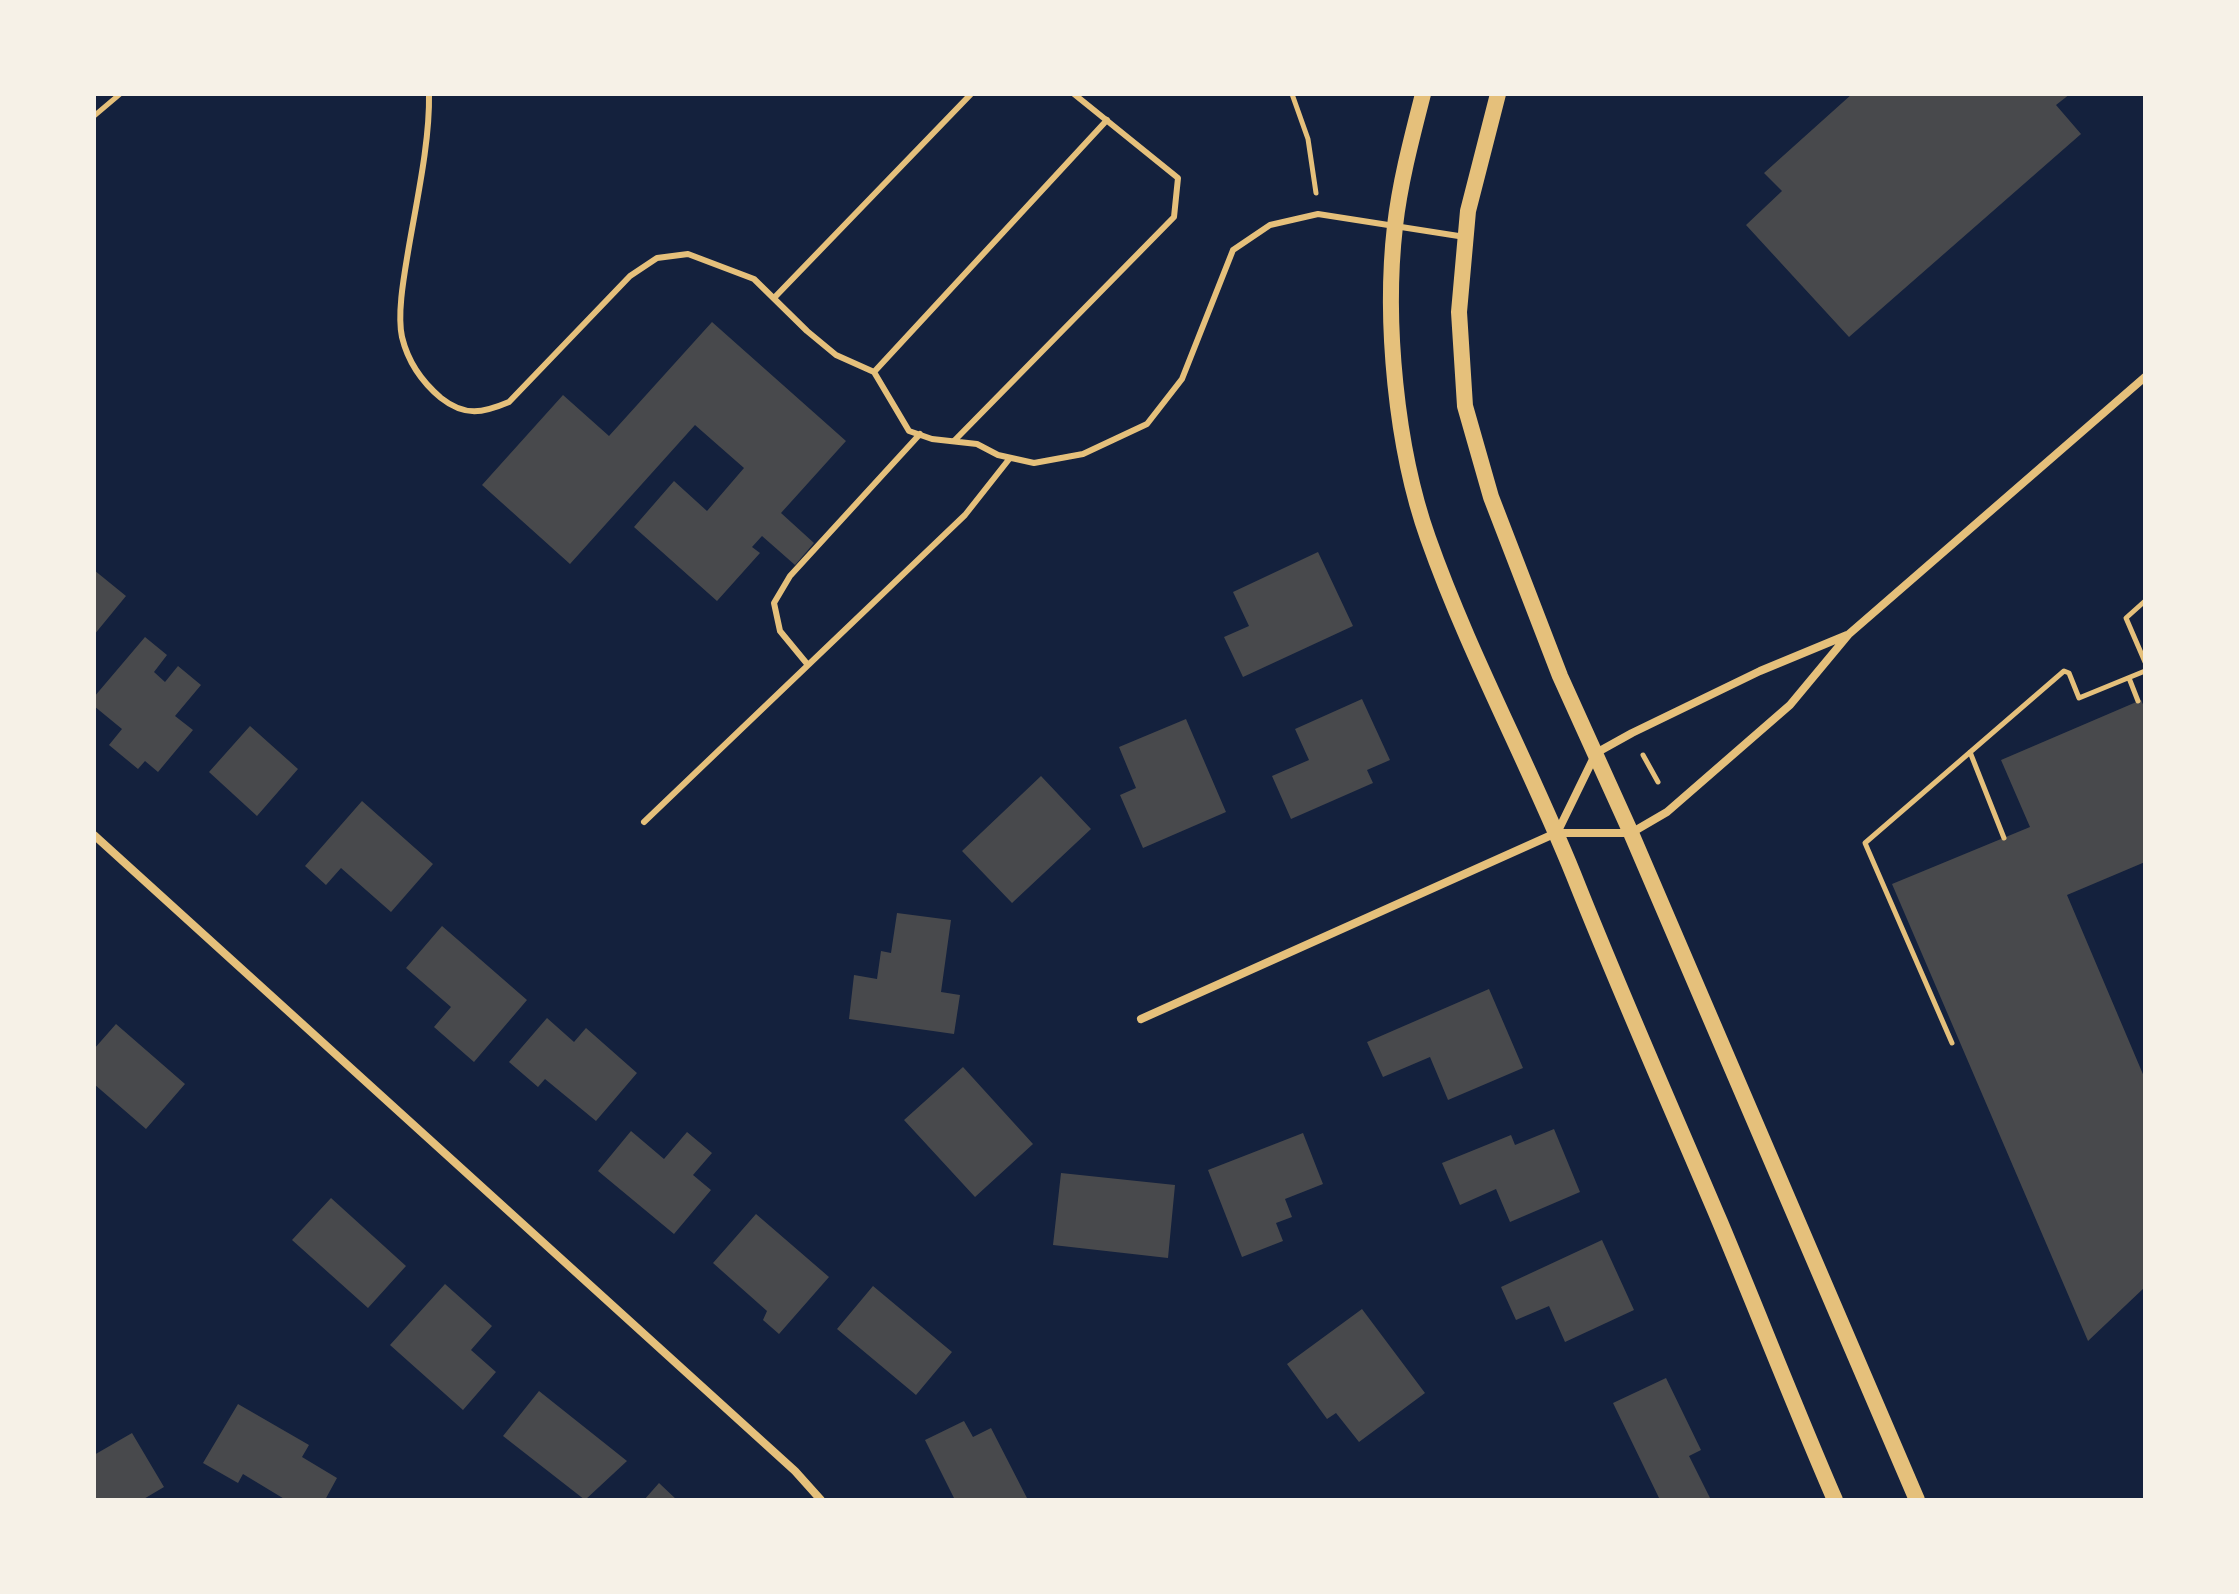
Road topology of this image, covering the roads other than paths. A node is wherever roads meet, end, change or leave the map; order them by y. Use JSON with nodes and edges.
{"nodes":[{"id":1,"x":429,"y":94,"type":"edge"},
{"id":2,"x":971,"y":94,"type":"edge"},
{"id":3,"x":1074,"y":94,"type":"edge"},
{"id":4,"x":1423,"y":94,"type":"edge"},
{"id":5,"x":1498,"y":94,"type":"edge"},
{"id":6,"x":1107,"y":120,"type":"junction"},
{"id":7,"x":1395,"y":226,"type":"junction"},
{"id":8,"x":1466,"y":237,"type":"junction"},
{"id":9,"x":774,"y":298,"type":"junction"},
{"id":10,"x":874,"y":372,"type":"junction"},
{"id":11,"x":2145,"y":377,"type":"edge"},
{"id":12,"x":920,"y":434,"type":"junction"},
{"id":13,"x":954,"y":441,"type":"junction"},
{"id":14,"x":1010,"y":458,"type":"junction"},
{"id":15,"x":1849,"y":634,"type":"junction"},
{"id":16,"x":808,"y":665,"type":"junction"},
{"id":17,"x":1596,"y":753,"type":"junction"},
{"id":18,"x":644,"y":822,"type":"dead end"},
{"id":19,"x":1556,"y":833,"type":"junction"},
{"id":20,"x":1631,"y":833,"type":"junction"},
{"id":21,"x":94,"y":835,"type":"edge"},
{"id":22,"x":1141,"y":1019,"type":"dead end"},
{"id":23,"x":821,"y":1500,"type":"edge"},
{"id":24,"x":1835,"y":1500,"type":"edge"},
{"id":25,"x":1917,"y":1500,"type":"edge"}],
"edges":[{"from":1,"to":9,"type":"lane"},
{"from":2,"to":9,"type":"lane"},
{"from":3,"to":6,"type":"lane"},
{"from":4,"to":7,"type":"main road"},
{"from":5,"to":8,"type":"main road"},
{"from":6,"to":10,"type":"lane"},
{"from":6,"to":13,"type":"lane"},
{"from":7,"to":8,"type":"lane"},
{"from":7,"to":14,"type":"lane"},
{"from":7,"to":19,"type":"main road"},
{"from":8,"to":17,"type":"main road"},
{"from":9,"to":10,"type":"lane"},
{"from":10,"to":12,"type":"lane"},
{"from":11,"to":15,"type":"street"},
{"from":12,"to":13,"type":"lane"},
{"from":12,"to":16,"type":"lane"},
{"from":13,"to":14,"type":"lane"},
{"from":14,"to":16,"type":"lane"},
{"from":15,"to":17,"type":"street"},
{"from":15,"to":20,"type":"street"},
{"from":16,"to":18,"type":"lane"},
{"from":17,"to":19,"type":"street"},
{"from":17,"to":20,"type":"main road"},
{"from":19,"to":20,"type":"street"},
{"from":19,"to":22,"type":"street"},
{"from":19,"to":24,"type":"main road"},
{"from":20,"to":25,"type":"main road"},
{"from":21,"to":23,"type":"street"}]}
